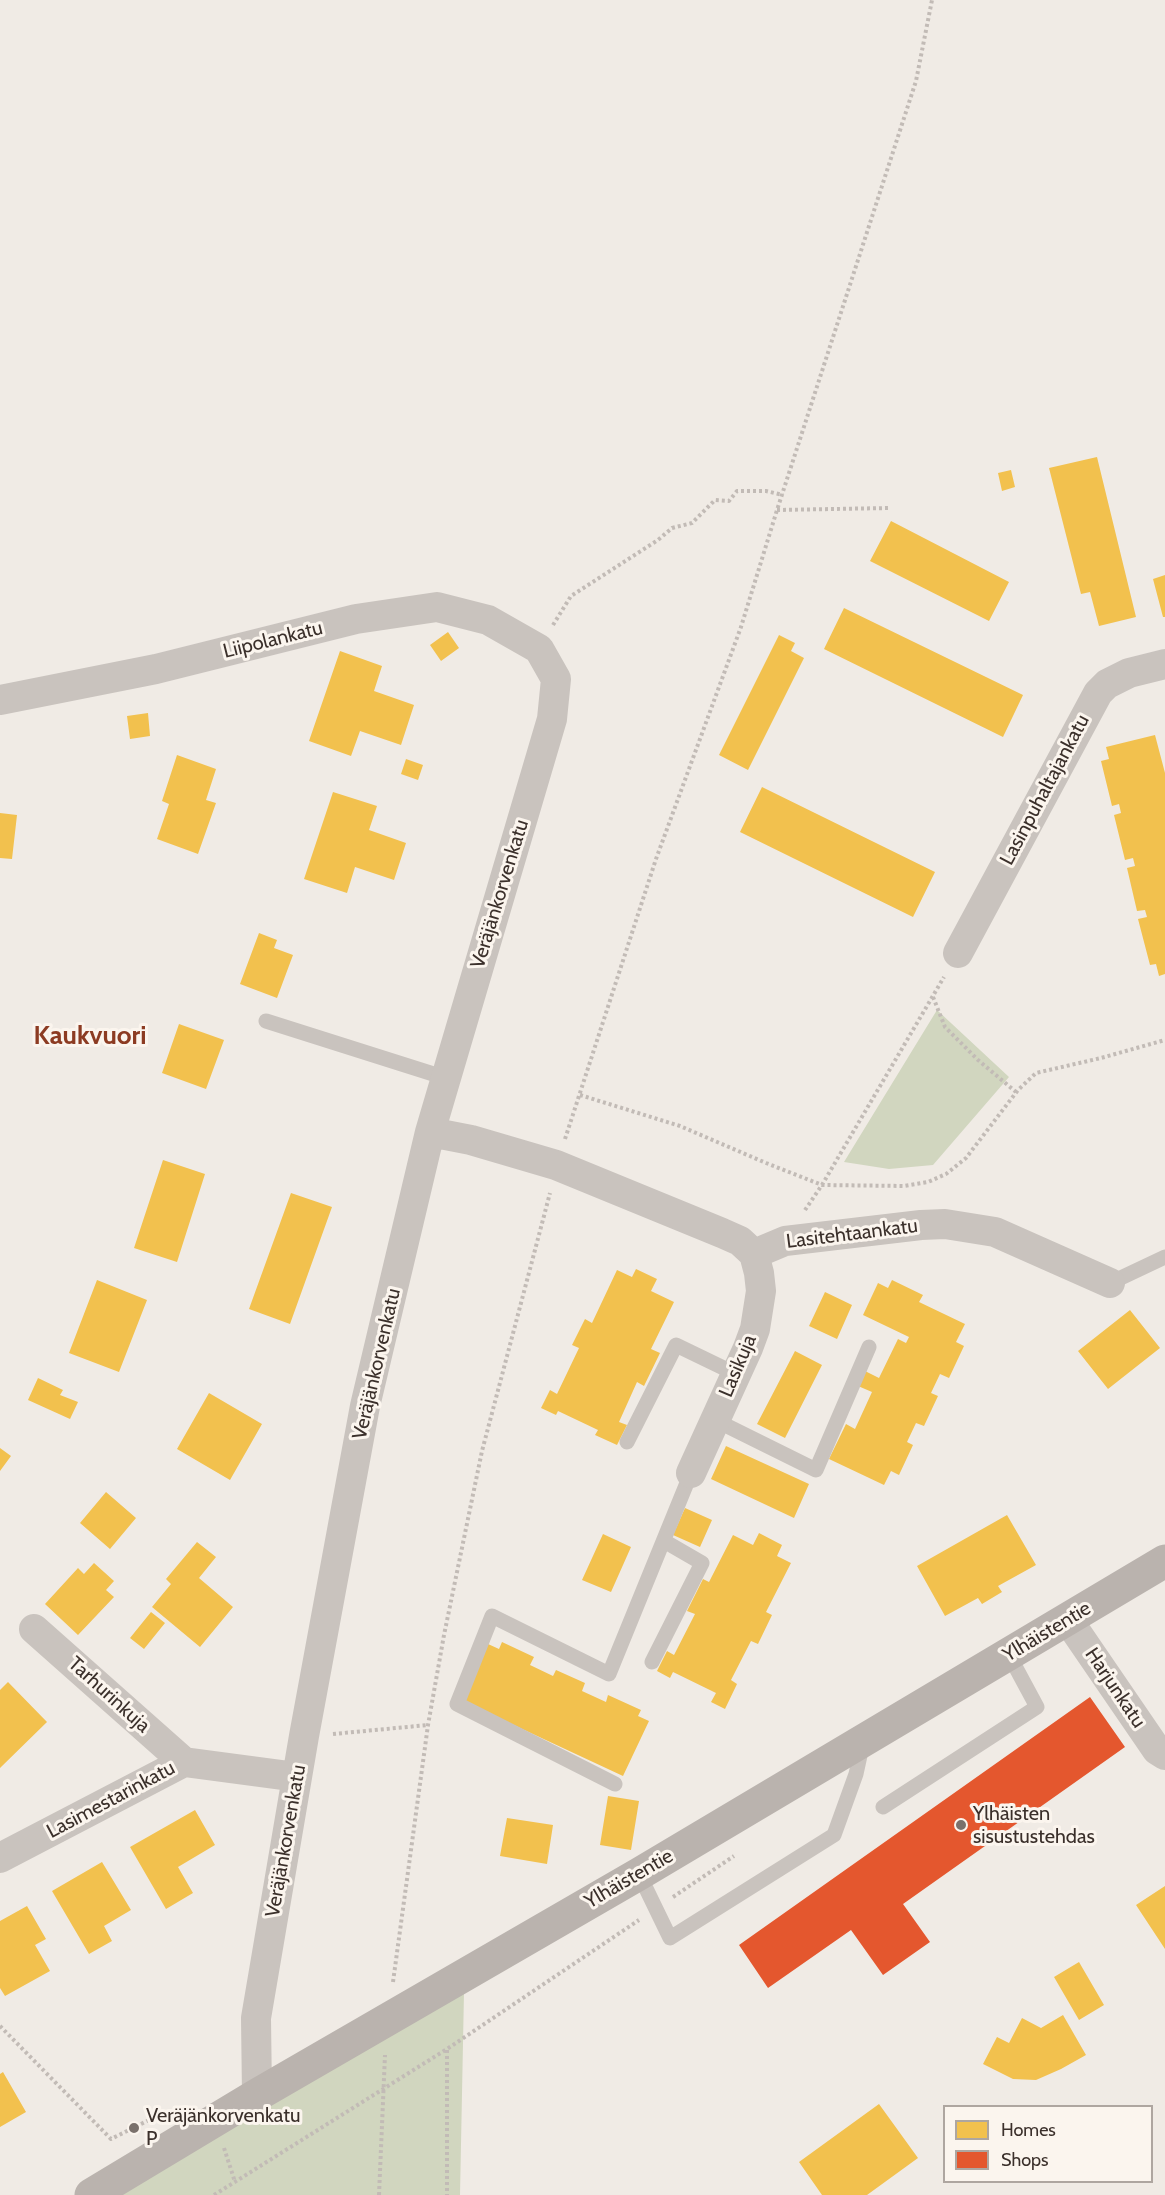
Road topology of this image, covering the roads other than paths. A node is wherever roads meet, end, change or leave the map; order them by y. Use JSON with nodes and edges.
{"nodes":[{"id":1,"x":539,"y":649,"type":"joint"},
{"id":2,"x":1165,"y":664,"type":"edge"},
{"id":3,"x":0,"y":700,"type":"edge"},
{"id":4,"x":958,"y":953,"type":"road end"},
{"id":5,"x":266,"y":1021,"type":"dead end"},
{"id":6,"x":446,"y":1078,"type":"junction"},
{"id":7,"x":430,"y":1132,"type":"junction"},
{"id":8,"x":754,"y":1254,"type":"junction"},
{"id":9,"x":1165,"y":1257,"type":"edge"},
{"id":10,"x":1110,"y":1283,"type":"joint"},
{"id":11,"x":869,"y":1347,"type":"dead end"},
{"id":12,"x":736,"y":1374,"type":"junction"},
{"id":13,"x":716,"y":1420,"type":"junction"},
{"id":14,"x":627,"y":1442,"type":"dead end"},
{"id":15,"x":691,"y":1473,"type":"joint"},
{"id":16,"x":664,"y":1541,"type":"junction"},
{"id":17,"x":1165,"y":1561,"type":"edge"},
{"id":18,"x":1068,"y":1620,"type":"junction"},
{"id":19,"x":34,"y":1629,"type":"dead end"},
{"id":20,"x":1009,"y":1655,"type":"junction"},
{"id":21,"x":652,"y":1662,"type":"dead end"},
{"id":22,"x":864,"y":1741,"type":"junction"},
{"id":23,"x":1165,"y":1755,"type":"edge"},
{"id":24,"x":184,"y":1762,"type":"junction"},
{"id":25,"x":297,"y":1777,"type":"junction"},
{"id":26,"x":615,"y":1784,"type":"dead end"},
{"id":27,"x":883,"y":1807,"type":"dead end"},
{"id":28,"x":0,"y":1858,"type":"edge"},
{"id":29,"x":639,"y":1874,"type":"junction"},
{"id":30,"x":257,"y":2095,"type":"junction"},
{"id":31,"x":91,"y":2195,"type":"edge"}],
"edges":[{"from":1,"to":3,"type":"street","name":"Liipolankatu"},
{"from":1,"to":6,"type":"street","name":"Veräjänkorvenkatu"},
{"from":2,"to":4,"type":"street","name":"Lasinpuhaltajankatu"},
{"from":5,"to":6,"type":"lane"},
{"from":6,"to":7,"type":"street","name":"Veräjänkorvenkatu"},
{"from":7,"to":8,"type":"street"},
{"from":7,"to":25,"type":"street","name":"Veräjänkorvenkatu"},
{"from":8,"to":10,"type":"street","name":"Lasitehtaankatu"},
{"from":8,"to":12,"type":"street","name":"Lasikuja"},
{"from":9,"to":10,"type":"lane"},
{"from":11,"to":13,"type":"lane"},
{"from":12,"to":13,"type":"street","name":"Lasikuja"},
{"from":12,"to":14,"type":"lane"},
{"from":13,"to":15,"type":"street","name":"Lasikuja"},
{"from":15,"to":16,"type":"lane"},
{"from":16,"to":21,"type":"lane"},
{"from":16,"to":26,"type":"lane"},
{"from":17,"to":18,"type":"street","name":"Ylhäistentie"},
{"from":18,"to":20,"type":"street","name":"Ylhäistentie"},
{"from":18,"to":23,"type":"street","name":"Harjunkatu"},
{"from":19,"to":24,"type":"street","name":"Tarhurinkuja"},
{"from":20,"to":22,"type":"street","name":"Ylhäistentie"},
{"from":20,"to":27,"type":"lane"},
{"from":22,"to":29,"type":"street","name":"Ylhäistentie"},
{"from":22,"to":29,"type":"lane"},
{"from":24,"to":25,"type":"street","name":"Lasimestarinkatu"},
{"from":24,"to":28,"type":"street","name":"Lasimestarinkatu"},
{"from":25,"to":30,"type":"street","name":"Veräjänkorvenkatu"},
{"from":29,"to":30,"type":"street","name":"Ylhäistentie"},
{"from":30,"to":31,"type":"street","name":"Ylhäistentie"}]}
